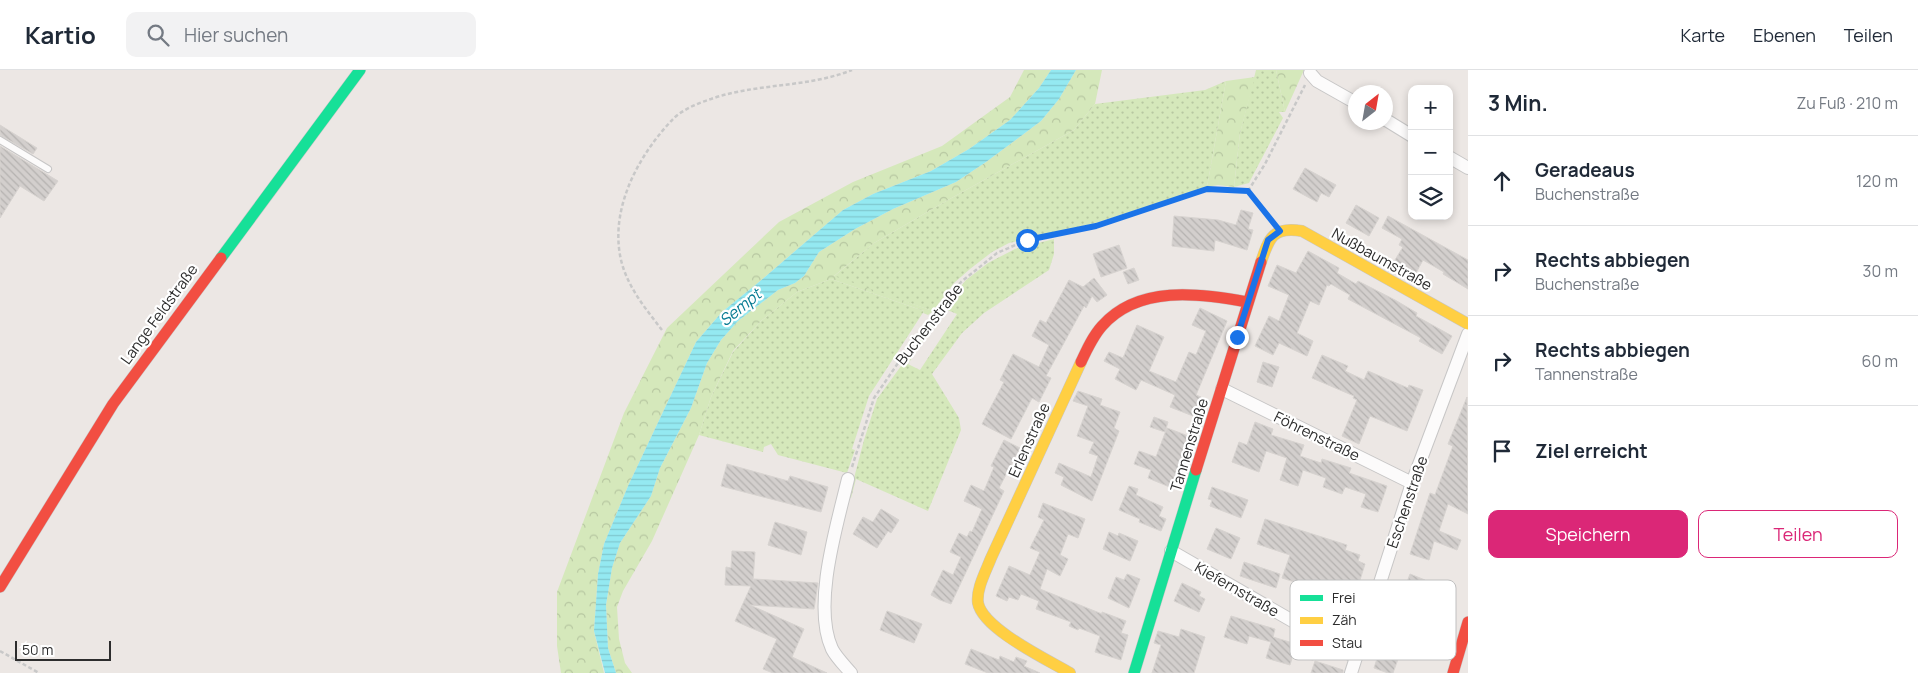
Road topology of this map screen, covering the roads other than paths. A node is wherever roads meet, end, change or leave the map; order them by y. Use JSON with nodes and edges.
{"nodes":[{"id":1,"x":360,"y":70,"type":"edge"},
{"id":2,"x":1310,"y":73,"type":"road end"},
{"id":3,"x":1348,"y":98,"type":"edge"},
{"id":4,"x":1393,"y":124,"type":"edge"},
{"id":5,"x":1408,"y":134,"type":"edge"},
{"id":6,"x":0,"y":140,"type":"edge"},
{"id":7,"x":1453,"y":159,"type":"edge"},
{"id":8,"x":1468,"y":168,"type":"edge"},
{"id":9,"x":48,"y":169,"type":"dead end"},
{"id":10,"x":1280,"y":231,"type":"joint"},
{"id":11,"x":1248,"y":302,"type":"junction"},
{"id":12,"x":1468,"y":324,"type":"edge"},
{"id":13,"x":1468,"y":334,"type":"edge"},
{"id":14,"x":1222,"y":389,"type":"junction"},
{"id":15,"x":848,"y":480,"type":"road end"},
{"id":16,"x":1412,"y":483,"type":"junction"},
{"id":17,"x":1171,"y":550,"type":"junction"},
{"id":18,"x":1380,"y":580,"type":"edge"},
{"id":19,"x":0,"y":587,"type":"edge"},
{"id":20,"x":1290,"y":619,"type":"edge"},
{"id":21,"x":1468,"y":622,"type":"edge"},
{"id":22,"x":1354,"y":660,"type":"edge"},
{"id":23,"x":851,"y":673,"type":"edge"},
{"id":24,"x":1070,"y":673,"type":"edge"},
{"id":25,"x":1134,"y":673,"type":"edge"},
{"id":26,"x":1351,"y":673,"type":"edge"},
{"id":27,"x":1453,"y":673,"type":"edge"}],
"edges":[{"from":1,"to":19,"type":"street","name":"Lange Feldstraße"},
{"from":2,"to":3,"type":"street"},
{"from":4,"to":5,"type":"street"},
{"from":6,"to":9,"type":"lane"},
{"from":7,"to":8,"type":"street"},
{"from":10,"to":11,"type":"street","name":"Tannenstraße"},
{"from":10,"to":12,"type":"street","name":"Nußbaumstraße"},
{"from":11,"to":14,"type":"street","name":"Tannenstraße"},
{"from":11,"to":24,"type":"street","name":"Erlenstraße"},
{"from":13,"to":16,"type":"street","name":"Eschenstraße"},
{"from":14,"to":16,"type":"street","name":"Föhrenstraße"},
{"from":14,"to":17,"type":"street","name":"Tannenstraße"},
{"from":15,"to":23,"type":"street"},
{"from":16,"to":18,"type":"street","name":"Eschenstraße"},
{"from":17,"to":20,"type":"street","name":"Kiefernstraße"},
{"from":17,"to":25,"type":"street","name":"Tannenstraße"},
{"from":21,"to":27,"type":"street"},
{"from":22,"to":26,"type":"street","name":"Eschenstraße"}]}
